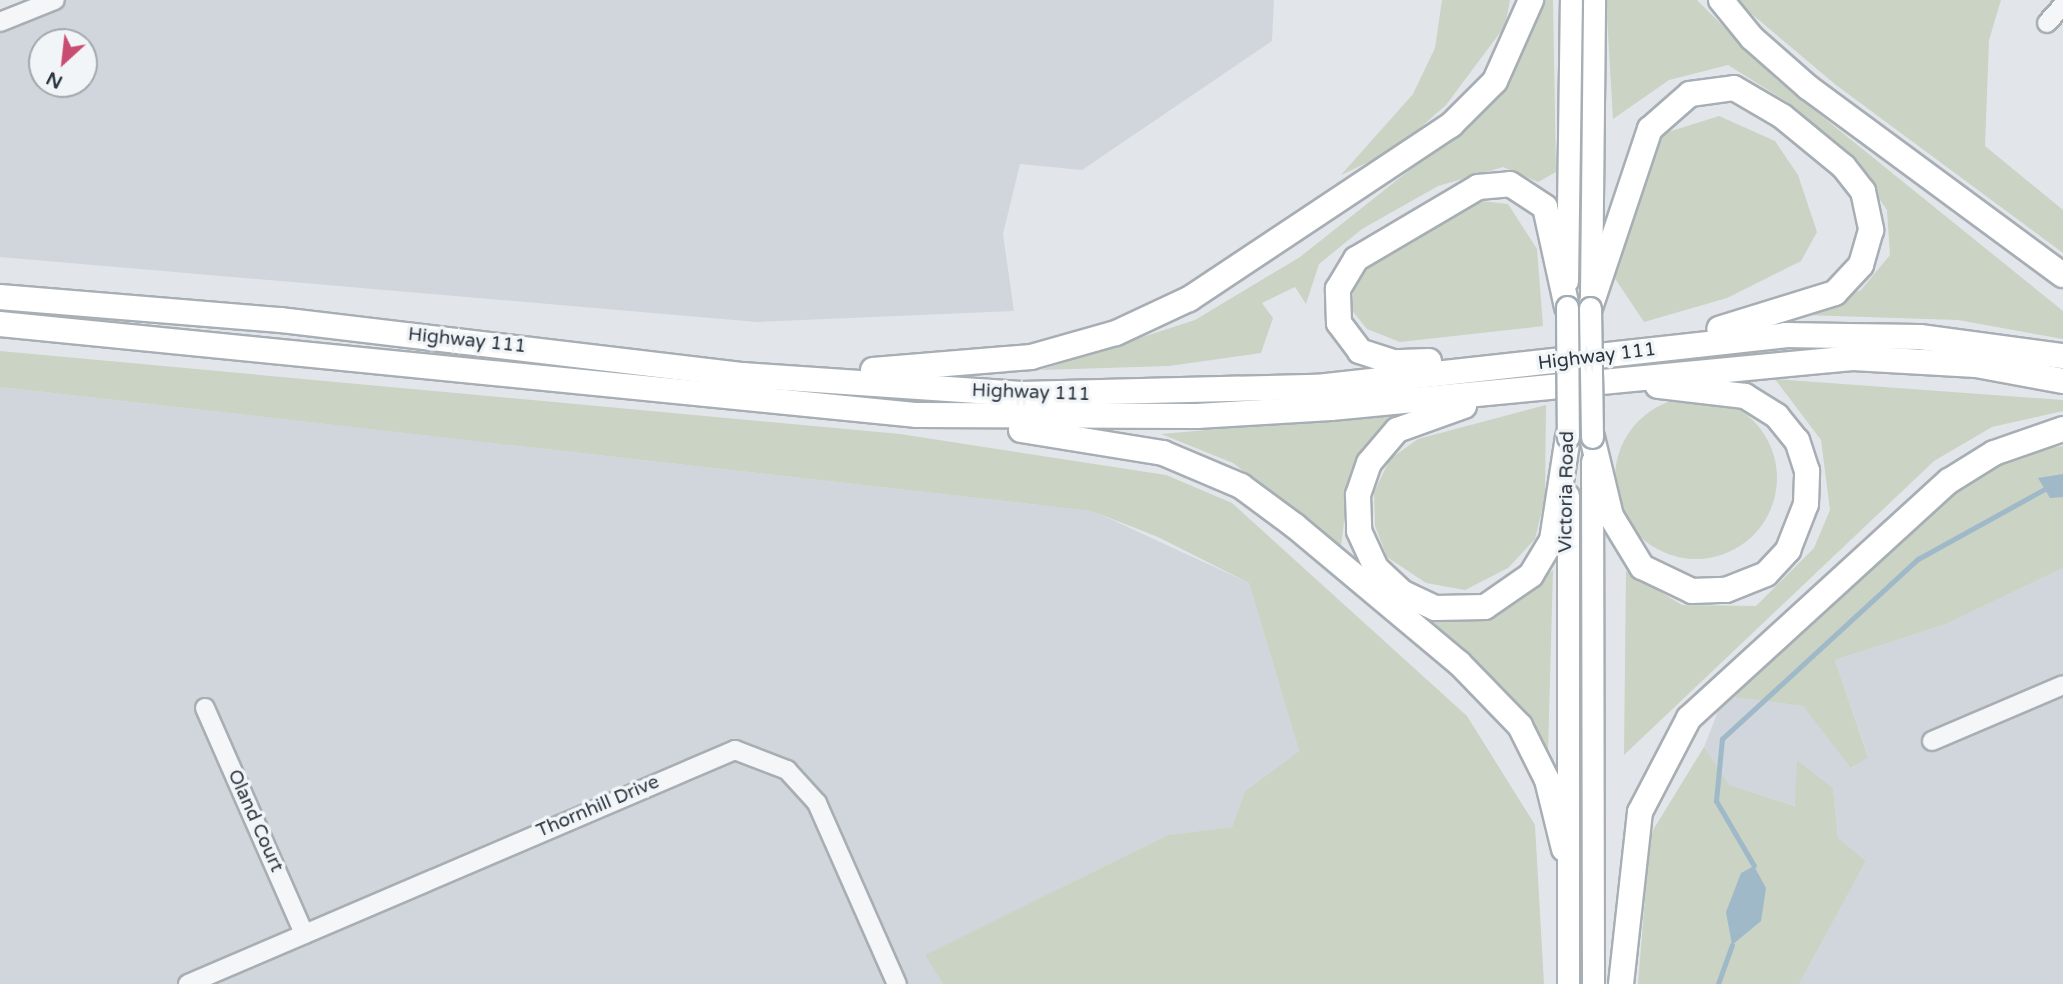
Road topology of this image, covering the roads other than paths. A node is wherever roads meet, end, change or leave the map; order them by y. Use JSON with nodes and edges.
{"nodes":[{"id":1,"x":55,"y":0,"type":"edge"},
{"id":2,"x":1531,"y":0,"type":"edge"},
{"id":3,"x":1571,"y":0,"type":"edge"},
{"id":4,"x":1594,"y":0,"type":"edge"},
{"id":5,"x":1721,"y":0,"type":"edge"},
{"id":6,"x":2063,"y":5,"type":"edge"},
{"id":7,"x":0,"y":22,"type":"edge"},
{"id":8,"x":2047,"y":23,"type":"dead end"},
{"id":9,"x":2063,"y":275,"type":"edge"},
{"id":10,"x":0,"y":297,"type":"edge"},
{"id":11,"x":1579,"y":307,"type":"junction"},
{"id":12,"x":0,"y":324,"type":"edge"},
{"id":13,"x":57,"y":330,"type":"junction"},
{"id":14,"x":0,"y":331,"type":"edge"},
{"id":15,"x":1621,"y":355,"type":"junction"},
{"id":16,"x":2063,"y":356,"type":"edge"},
{"id":17,"x":1506,"y":368,"type":"junction"},
{"id":18,"x":742,"y":375,"type":"junction"},
{"id":19,"x":2063,"y":381,"type":"edge"},
{"id":20,"x":1580,"y":382,"type":"junction"},
{"id":21,"x":1533,"y":387,"type":"junction"},
{"id":22,"x":917,"y":415,"type":"junction"},
{"id":23,"x":2063,"y":429,"type":"edge"},
{"id":24,"x":1580,"y":437,"type":"junction"},
{"id":25,"x":2063,"y":685,"type":"edge"},
{"id":26,"x":205,"y":708,"type":"dead end"},
{"id":27,"x":1932,"y":741,"type":"dead end"},
{"id":28,"x":1564,"y":849,"type":"junction"},
{"id":29,"x":304,"y":934,"type":"junction"},
{"id":30,"x":188,"y":984,"type":"edge"},
{"id":31,"x":897,"y":984,"type":"edge"},
{"id":32,"x":1568,"y":984,"type":"edge"},
{"id":33,"x":1593,"y":984,"type":"edge"},
{"id":34,"x":1621,"y":984,"type":"edge"}],
"edges":[{"from":1,"to":7,"type":"street"},
{"from":2,"to":18,"type":"highway"},
{"from":3,"to":11,"type":"main road","name":"Victoria Road"},
{"from":4,"to":11,"type":"main road","name":"Victoria Road"},
{"from":5,"to":9,"type":"highway"},
{"from":6,"to":8,"type":"street"},
{"from":10,"to":18,"type":"highway","name":"Highway 111"},
{"from":11,"to":15,"type":"highway"},
{"from":11,"to":17,"type":"highway"},
{"from":11,"to":24,"type":"main road","name":"Victoria Road","bridge":true},
{"from":12,"to":13,"type":"highway","name":"Highway 111"},
{"from":13,"to":14,"type":"highway"},
{"from":13,"to":22,"type":"highway","name":"Highway 111"},
{"from":15,"to":16,"type":"highway","name":"Highway 111"},
{"from":15,"to":17,"type":"highway","name":"Highway 111"},
{"from":17,"to":18,"type":"highway","name":"Highway 111"},
{"from":19,"to":20,"type":"highway","name":"Highway 111"},
{"from":20,"to":21,"type":"highway","name":"Highway 111"},
{"from":20,"to":24,"type":"highway"},
{"from":21,"to":22,"type":"highway","name":"Highway 111"},
{"from":21,"to":24,"type":"highway"},
{"from":22,"to":28,"type":"highway"},
{"from":23,"to":34,"type":"highway"},
{"from":24,"to":28,"type":"main road","name":"Victoria Road"},
{"from":24,"to":33,"type":"main road","name":"Victoria Road"},
{"from":25,"to":27,"type":"street"},
{"from":26,"to":29,"type":"street","name":"Oland Court"},
{"from":28,"to":32,"type":"main road","name":"Victoria Road"},
{"from":29,"to":30,"type":"street","name":"Thornhill Drive"},
{"from":29,"to":31,"type":"street","name":"Thornhill Drive"}]}
